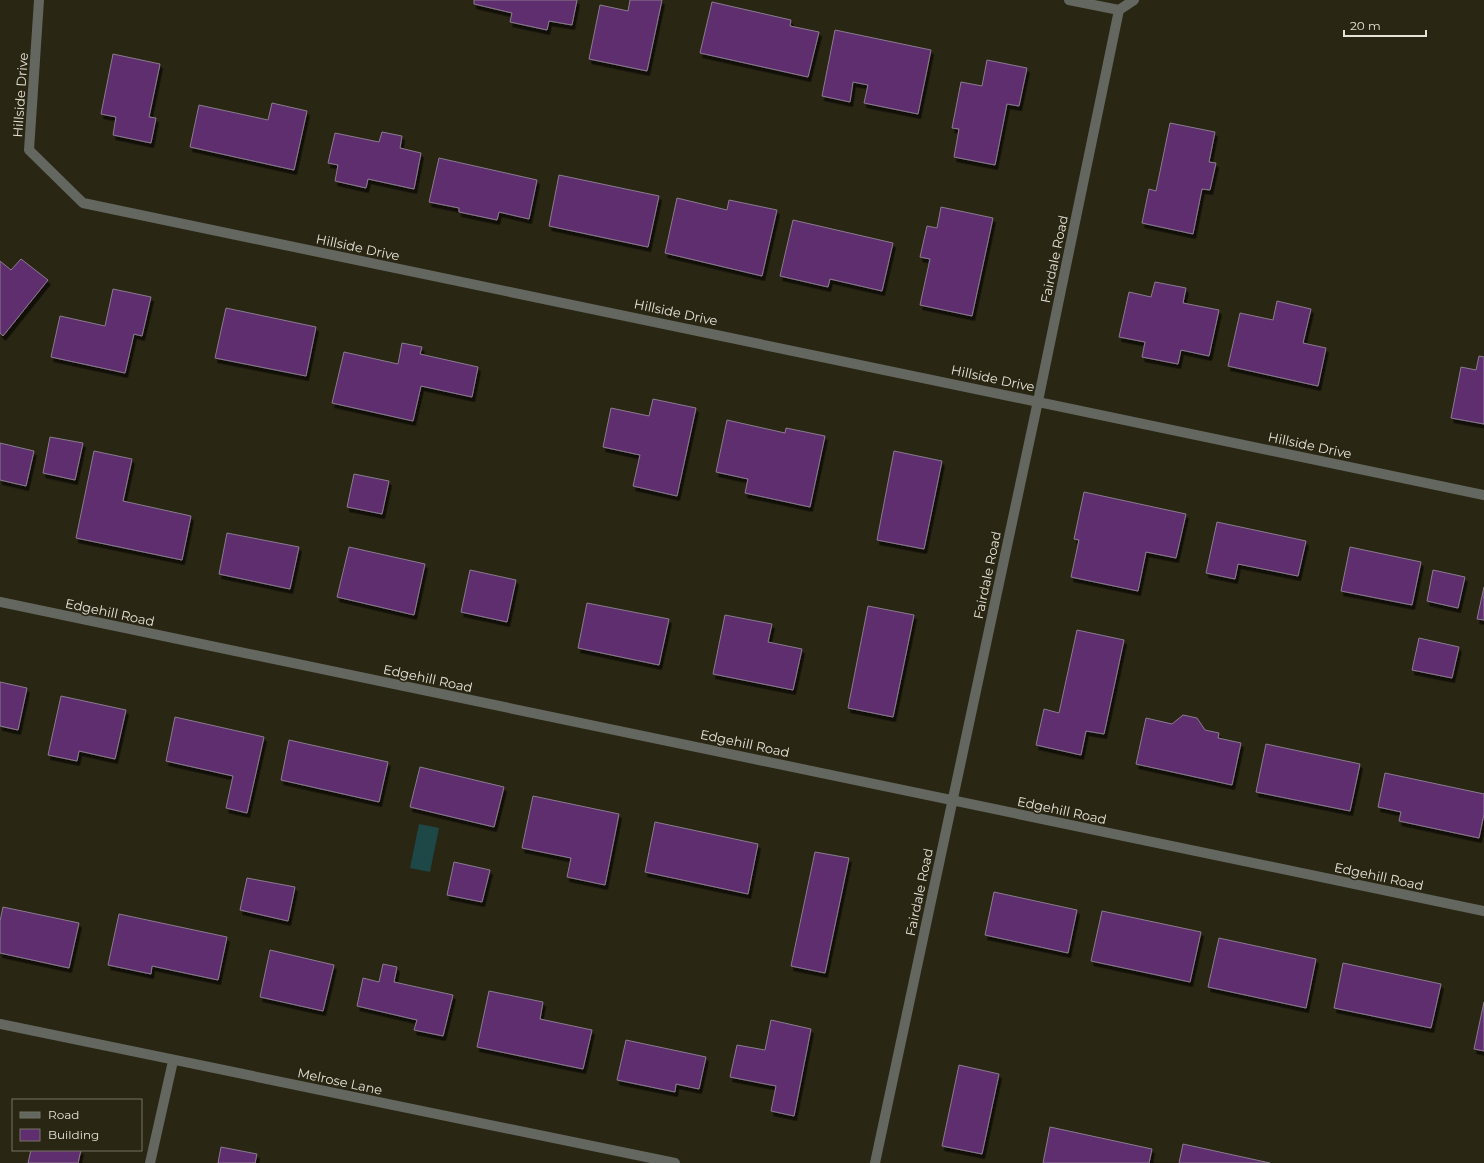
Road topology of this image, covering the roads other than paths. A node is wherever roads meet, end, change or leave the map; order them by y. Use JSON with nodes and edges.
{"nodes":[{"id":1,"x":39,"y":0,"type":"edge"},
{"id":2,"x":1069,"y":0,"type":"edge"},
{"id":3,"x":1134,"y":0,"type":"edge"},
{"id":4,"x":1119,"y":10,"type":"junction"},
{"id":5,"x":1038,"y":401,"type":"junction"},
{"id":6,"x":1484,"y":494,"type":"edge"},
{"id":7,"x":0,"y":602,"type":"edge"},
{"id":8,"x":952,"y":800,"type":"junction"},
{"id":9,"x":1484,"y":911,"type":"edge"},
{"id":10,"x":0,"y":1024,"type":"edge"},
{"id":11,"x":173,"y":1061,"type":"junction"},
{"id":12,"x":150,"y":1163,"type":"edge"},
{"id":13,"x":675,"y":1163,"type":"edge"},
{"id":14,"x":875,"y":1163,"type":"edge"}],
"edges":[{"from":1,"to":5,"type":"street","name":"Hillside Drive"},
{"from":2,"to":4,"type":"street"},
{"from":3,"to":4,"type":"street"},
{"from":4,"to":5,"type":"street","name":"Fairdale Road"},
{"from":5,"to":6,"type":"street","name":"Hillside Drive"},
{"from":5,"to":8,"type":"street","name":"Fairdale Road"},
{"from":7,"to":8,"type":"street","name":"Edgehill Road"},
{"from":8,"to":9,"type":"street","name":"Edgehill Road"},
{"from":8,"to":14,"type":"street","name":"Fairdale Road"},
{"from":10,"to":11,"type":"street","name":"Melrose Lane"},
{"from":11,"to":12,"type":"street"},
{"from":11,"to":13,"type":"street","name":"Melrose Lane"}]}
